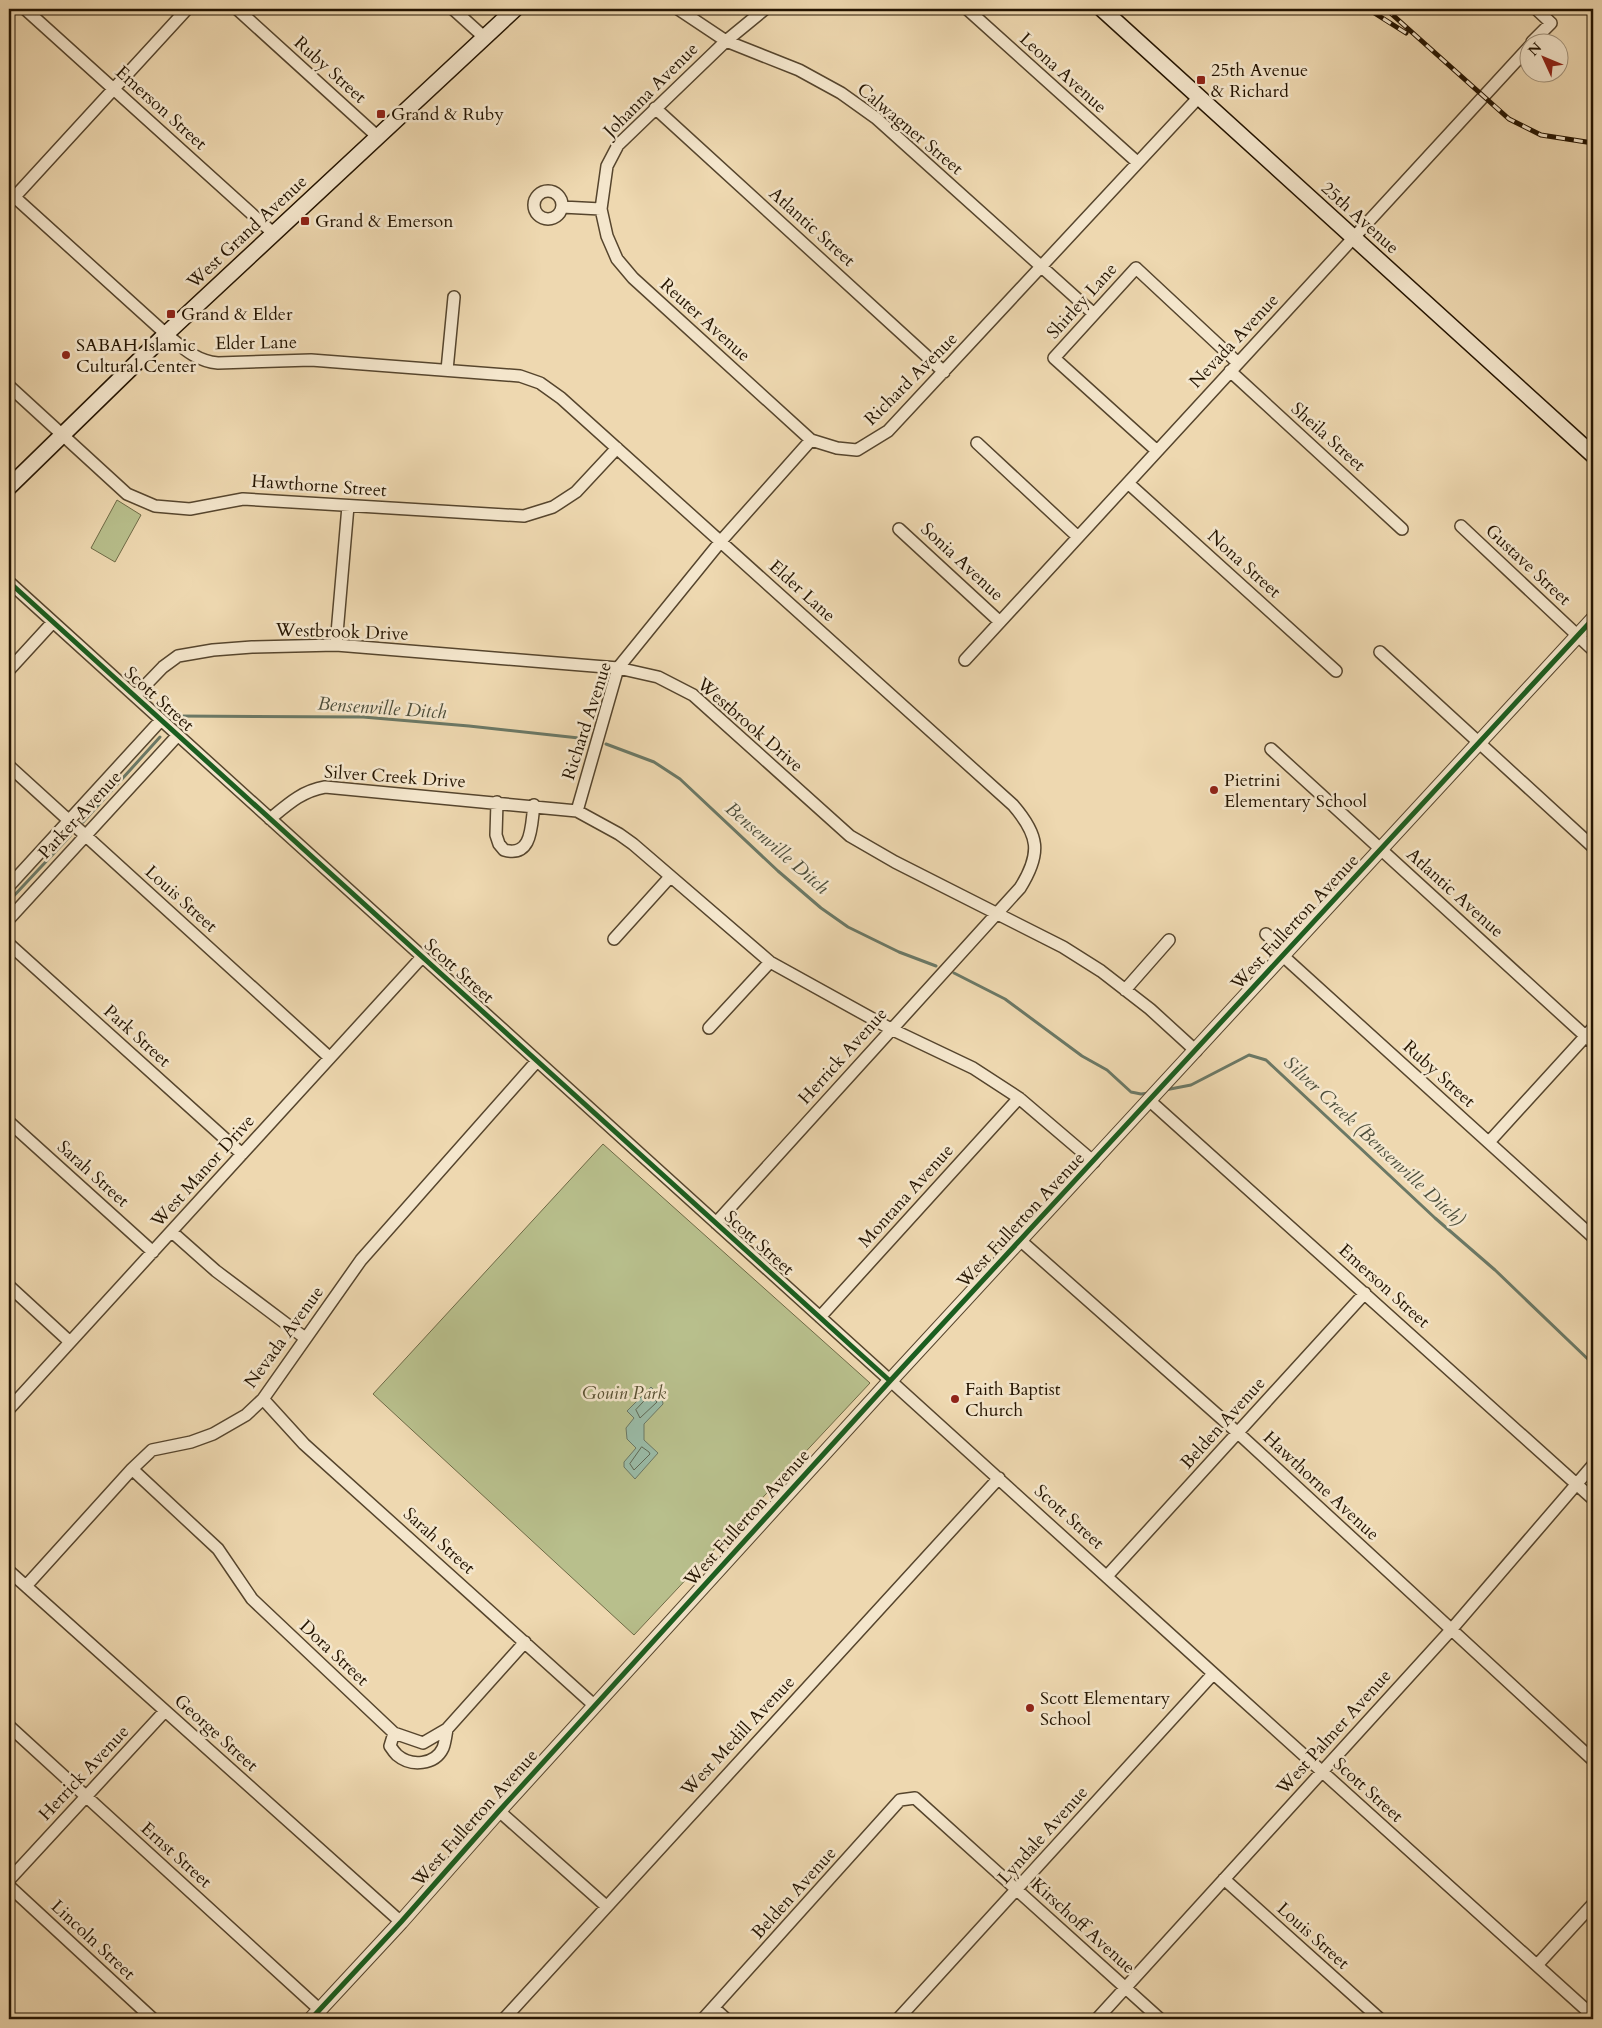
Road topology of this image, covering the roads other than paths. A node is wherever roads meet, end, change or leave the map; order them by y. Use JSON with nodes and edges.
{"nodes":[{"id":1,"x":25,"y":9,"type":"edge"},
{"id":2,"x":187,"y":9,"type":"edge"},
{"id":3,"x":238,"y":9,"type":"edge"},
{"id":4,"x":454,"y":9,"type":"edge"},
{"id":5,"x":515,"y":9,"type":"edge"},
{"id":6,"x":678,"y":9,"type":"edge"},
{"id":7,"x":765,"y":9,"type":"edge"},
{"id":8,"x":966,"y":9,"type":"edge"},
{"id":9,"x":1102,"y":9,"type":"edge"},
{"id":10,"x":1536,"y":9,"type":"edge"},
{"id":11,"x":1542,"y":32,"type":"edge"},
{"id":12,"x":485,"y":38,"type":"junction"},
{"id":13,"x":726,"y":41,"type":"junction"},
{"id":14,"x":1520,"y":57,"type":"edge"},
{"id":15,"x":114,"y":89,"type":"junction"},
{"id":16,"x":1199,"y":97,"type":"junction"},
{"id":17,"x":655,"y":108,"type":"junction"},
{"id":18,"x":378,"y":137,"type":"junction"},
{"id":19,"x":1137,"y":162,"type":"junction"},
{"id":20,"x":11,"y":197,"type":"edge"},
{"id":21,"x":562,"y":206,"type":"dead end"},
{"id":22,"x":601,"y":210,"type":"junction"},
{"id":23,"x":273,"y":233,"type":"junction"},
{"id":24,"x":1354,"y":237,"type":"junction"},
{"id":25,"x":1041,"y":267,"type":"junction"},
{"id":26,"x":1136,"y":268,"type":"joint"},
{"id":27,"x":454,"y":297,"type":"dead end"},
{"id":28,"x":1094,"y":314,"type":"junction"},
{"id":29,"x":166,"y":334,"type":"junction"},
{"id":30,"x":1234,"y":367,"type":"junction"},
{"id":31,"x":447,"y":370,"type":"junction"},
{"id":32,"x":944,"y":372,"type":"junction"},
{"id":33,"x":9,"y":386,"type":"edge"},
{"id":34,"x":63,"y":435,"type":"junction"},
{"id":35,"x":811,"y":440,"type":"junction"},
{"id":36,"x":977,"y":443,"type":"dead end"},
{"id":37,"x":617,"y":448,"type":"junction"},
{"id":38,"x":1157,"y":451,"type":"junction"},
{"id":39,"x":1593,"y":454,"type":"edge"},
{"id":40,"x":1128,"y":483,"type":"junction"},
{"id":41,"x":9,"y":487,"type":"edge"},
{"id":42,"x":348,"y":506,"type":"junction"},
{"id":43,"x":1461,"y":526,"type":"dead end"},
{"id":44,"x":1402,"y":528,"type":"dead end"},
{"id":45,"x":899,"y":529,"type":"dead end"},
{"id":46,"x":1078,"y":537,"type":"junction"},
{"id":47,"x":720,"y":541,"type":"junction"},
{"id":48,"x":9,"y":582,"type":"edge"},
{"id":49,"x":1593,"y":619,"type":"edge"},
{"id":50,"x":53,"y":622,"type":"junction"},
{"id":51,"x":1000,"y":622,"type":"junction"},
{"id":52,"x":1578,"y":636,"type":"junction"},
{"id":53,"x":336,"y":645,"type":"junction"},
{"id":54,"x":1593,"y":650,"type":"edge"},
{"id":55,"x":1380,"y":652,"type":"dead end"},
{"id":56,"x":965,"y":660,"type":"dead end"},
{"id":57,"x":618,"y":668,"type":"junction"},
{"id":58,"x":9,"y":670,"type":"edge"},
{"id":59,"x":1336,"y":671,"type":"dead end"},
{"id":60,"x":134,"y":696,"type":"junction"},
{"id":61,"x":162,"y":720,"type":"junction"},
{"id":62,"x":178,"y":735,"type":"junction"},
{"id":63,"x":1479,"y":743,"type":"junction"},
{"id":64,"x":1271,"y":749,"type":"dead end"},
{"id":65,"x":9,"y":766,"type":"edge"},
{"id":66,"x":497,"y":802,"type":"junction"},
{"id":67,"x":534,"y":805,"type":"junction"},
{"id":68,"x":577,"y":811,"type":"junction"},
{"id":69,"x":270,"y":819,"type":"junction"},
{"id":70,"x":68,"y":820,"type":"junction"},
{"id":71,"x":85,"y":835,"type":"junction"},
{"id":72,"x":1593,"y":847,"type":"edge"},
{"id":73,"x":1381,"y":849,"type":"junction"},
{"id":74,"x":670,"y":877,"type":"junction"},
{"id":75,"x":9,"y":886,"type":"edge"},
{"id":76,"x":996,"y":913,"type":"junction"},
{"id":77,"x":9,"y":919,"type":"edge"},
{"id":78,"x":1266,"y":934,"type":"dead end"},
{"id":79,"x":614,"y":939,"type":"dead end"},
{"id":80,"x":1169,"y":940,"type":"dead end"},
{"id":81,"x":9,"y":944,"type":"edge"},
{"id":82,"x":1283,"y":956,"type":"junction"},
{"id":83,"x":422,"y":957,"type":"junction"},
{"id":84,"x":770,"y":962,"type":"junction"},
{"id":85,"x":1125,"y":990,"type":"junction"},
{"id":86,"x":709,"y":1028,"type":"dead end"},
{"id":87,"x":891,"y":1029,"type":"junction"},
{"id":88,"x":1591,"y":1036,"type":"edge"},
{"id":89,"x":1196,"y":1051,"type":"junction"},
{"id":90,"x":329,"y":1057,"type":"junction"},
{"id":91,"x":537,"y":1061,"type":"junction"},
{"id":92,"x":1018,"y":1098,"type":"junction"},
{"id":93,"x":1151,"y":1100,"type":"junction"},
{"id":94,"x":9,"y":1122,"type":"edge"},
{"id":95,"x":1489,"y":1142,"type":"junction"},
{"id":96,"x":242,"y":1154,"type":"junction"},
{"id":97,"x":1094,"y":1162,"type":"junction"},
{"id":98,"x":716,"y":1223,"type":"junction"},
{"id":99,"x":172,"y":1232,"type":"junction"},
{"id":100,"x":1593,"y":1237,"type":"edge"},
{"id":101,"x":1021,"y":1241,"type":"junction"},
{"id":102,"x":153,"y":1252,"type":"junction"},
{"id":103,"x":9,"y":1286,"type":"edge"},
{"id":104,"x":1365,"y":1293,"type":"junction"},
{"id":105,"x":820,"y":1317,"type":"junction"},
{"id":106,"x":305,"y":1338,"type":"junction"},
{"id":107,"x":70,"y":1342,"type":"junction"},
{"id":108,"x":890,"y":1381,"type":"junction"},
{"id":109,"x":263,"y":1399,"type":"junction"},
{"id":110,"x":9,"y":1409,"type":"edge"},
{"id":111,"x":1238,"y":1433,"type":"junction"},
{"id":112,"x":1593,"y":1465,"type":"edge"},
{"id":113,"x":132,"y":1469,"type":"junction"},
{"id":114,"x":999,"y":1478,"type":"junction"},
{"id":115,"x":1577,"y":1484,"type":"junction"},
{"id":116,"x":1593,"y":1499,"type":"edge"},
{"id":117,"x":9,"y":1570,"type":"edge"},
{"id":118,"x":1107,"y":1576,"type":"junction"},
{"id":119,"x":26,"y":1586,"type":"junction"},
{"id":120,"x":1451,"y":1630,"type":"junction"},
{"id":121,"x":525,"y":1642,"type":"junction"},
{"id":122,"x":1214,"y":1674,"type":"junction"},
{"id":123,"x":595,"y":1706,"type":"junction"},
{"id":124,"x":165,"y":1711,"type":"junction"},
{"id":125,"x":9,"y":1726,"type":"edge"},
{"id":126,"x":447,"y":1729,"type":"junction"},
{"id":127,"x":394,"y":1733,"type":"junction"},
{"id":128,"x":1593,"y":1760,"type":"edge"},
{"id":129,"x":1322,"y":1772,"type":"junction"},
{"id":130,"x":86,"y":1797,"type":"junction"},
{"id":131,"x":915,"y":1798,"type":"joint"},
{"id":132,"x":499,"y":1811,"type":"junction"},
{"id":133,"x":1224,"y":1879,"type":"junction"},
{"id":134,"x":9,"y":1880,"type":"edge"},
{"id":135,"x":9,"y":1886,"type":"edge"},
{"id":136,"x":1016,"y":1890,"type":"junction"},
{"id":137,"x":1593,"y":1904,"type":"edge"},
{"id":138,"x":606,"y":1906,"type":"junction"},
{"id":139,"x":401,"y":1922,"type":"junction"},
{"id":140,"x":1538,"y":1964,"type":"junction"},
{"id":141,"x":1125,"y":1988,"type":"junction"},
{"id":142,"x":714,"y":2008,"type":"junction"},
{"id":143,"x":315,"y":2014,"type":"edge"},
{"id":144,"x":1593,"y":2016,"type":"edge"},
{"id":145,"x":154,"y":2019,"type":"edge"},
{"id":146,"x":504,"y":2019,"type":"edge"},
{"id":147,"x":704,"y":2019,"type":"edge"},
{"id":148,"x":726,"y":2019,"type":"edge"},
{"id":149,"x":898,"y":2019,"type":"edge"},
{"id":150,"x":1097,"y":2019,"type":"edge"},
{"id":151,"x":1160,"y":2019,"type":"edge"},
{"id":152,"x":1380,"y":2019,"type":"edge"}],
"edges":[{"from":1,"to":15,"type":"street","name":"Emerson Street"},
{"from":2,"to":15,"type":"street"},
{"from":3,"to":18,"type":"street","name":"Ruby Street"},
{"from":4,"to":12,"type":"street"},
{"from":5,"to":12,"type":"main road","name":"West Grand Avenue"},
{"from":6,"to":13,"type":"street","name":"Calwagner Street"},
{"from":7,"to":13,"type":"street","name":"Johanna Avenue"},
{"from":8,"to":19,"type":"street","name":"Leona Avenue"},
{"from":9,"to":16,"type":"main road","name":"25th Avenue"},
{"from":10,"to":11,"type":"street"},
{"from":12,"to":18,"type":"main road","name":"West Grand Avenue"},
{"from":13,"to":17,"type":"street","name":"Johanna Avenue"},
{"from":13,"to":25,"type":"street","name":"Calwagner Street"},
{"from":14,"to":24,"type":"street","name":"Nevada Avenue"},
{"from":15,"to":20,"type":"street"},
{"from":15,"to":23,"type":"street","name":"Emerson Street"},
{"from":16,"to":19,"type":"street","name":"Richard Avenue"},
{"from":16,"to":24,"type":"main road","name":"25th Avenue"},
{"from":17,"to":22,"type":"street","name":"Johanna Avenue"},
{"from":17,"to":32,"type":"street","name":"Atlantic Street"},
{"from":18,"to":23,"type":"main road","name":"West Grand Avenue"},
{"from":19,"to":25,"type":"street","name":"Richard Avenue"},
{"from":20,"to":29,"type":"street","name":"Elder Lane"},
{"from":21,"to":22,"type":"street"},
{"from":22,"to":35,"type":"street","name":"Reuter Avenue"},
{"from":23,"to":29,"type":"main road","name":"West Grand Avenue"},
{"from":24,"to":30,"type":"street","name":"Nevada Avenue"},
{"from":24,"to":39,"type":"main road","name":"25th Avenue"},
{"from":25,"to":28,"type":"street","name":"Calwagner Street"},
{"from":25,"to":32,"type":"street","name":"Richard Avenue"},
{"from":26,"to":28,"type":"street","name":"Shirley Lane"},
{"from":26,"to":30,"type":"street","name":"Sheila Street"},
{"from":27,"to":31,"type":"street"},
{"from":28,"to":38,"type":"street","name":"Shirley Lane"},
{"from":29,"to":31,"type":"street","name":"Elder Lane"},
{"from":29,"to":34,"type":"main road","name":"West Grand Avenue"},
{"from":30,"to":38,"type":"street","name":"Nevada Avenue"},
{"from":30,"to":44,"type":"street","name":"Sheila Street"},
{"from":31,"to":37,"type":"street","name":"Elder Lane"},
{"from":32,"to":35,"type":"street","name":"Richard Avenue"},
{"from":33,"to":34,"type":"street","name":"Hawthorne Street"},
{"from":34,"to":41,"type":"main road","name":"West Grand Avenue"},
{"from":34,"to":42,"type":"street","name":"Hawthorne Street"},
{"from":35,"to":47,"type":"street","name":"Richard Avenue"},
{"from":36,"to":46,"type":"street"},
{"from":37,"to":42,"type":"street","name":"Hawthorne Street"},
{"from":37,"to":47,"type":"street","name":"Elder Lane"},
{"from":38,"to":40,"type":"street","name":"Nevada Avenue"},
{"from":40,"to":46,"type":"street","name":"Nevada Avenue"},
{"from":40,"to":59,"type":"street","name":"Nona Street"},
{"from":42,"to":53,"type":"street"},
{"from":43,"to":52,"type":"street","name":"Gustave Street"},
{"from":45,"to":51,"type":"street","name":"Sonia Avenue"},
{"from":46,"to":51,"type":"street","name":"Nevada Avenue"},
{"from":47,"to":57,"type":"street","name":"Richard Avenue"},
{"from":47,"to":76,"type":"street","name":"Elder Lane"},
{"from":48,"to":50,"type":"street","name":"Scott Street"},
{"from":49,"to":52,"type":"street","name":"West Fullerton Avenue"},
{"from":50,"to":58,"type":"street"},
{"from":50,"to":60,"type":"street","name":"Scott Street"},
{"from":51,"to":56,"type":"street","name":"Nevada Avenue"},
{"from":52,"to":54,"type":"street","name":"Gustave Street"},
{"from":52,"to":63,"type":"street","name":"West Fullerton Avenue"},
{"from":53,"to":57,"type":"street","name":"Westbrook Drive"},
{"from":53,"to":60,"type":"street","name":"Westbrook Drive"},
{"from":55,"to":63,"type":"street"},
{"from":57,"to":68,"type":"street","name":"Richard Avenue"},
{"from":57,"to":76,"type":"street","name":"Westbrook Drive"},
{"from":60,"to":61,"type":"street","name":"Scott Street"},
{"from":61,"to":62,"type":"street","name":"Scott Street"},
{"from":61,"to":70,"type":"street","name":"Parker Avenue"},
{"from":62,"to":69,"type":"street","name":"Scott Street"},
{"from":62,"to":71,"type":"street","name":"Parker Avenue"},
{"from":63,"to":72,"type":"street"},
{"from":63,"to":73,"type":"street","name":"West Fullerton Avenue"},
{"from":64,"to":73,"type":"street","name":"Atlantic Avenue"},
{"from":65,"to":70,"type":"street","name":"Louis Street"},
{"from":66,"to":67,"type":"street","name":"Silver Creek Drive"},
{"from":66,"to":67,"type":"street"},
{"from":66,"to":69,"type":"street","name":"Silver Creek Drive"},
{"from":67,"to":68,"type":"street","name":"Silver Creek Drive"},
{"from":68,"to":74,"type":"street","name":"Silver Creek Drive"},
{"from":69,"to":83,"type":"street","name":"Scott Street"},
{"from":70,"to":71,"type":"street","name":"Louis Street"},
{"from":70,"to":75,"type":"street","name":"Parker Avenue"},
{"from":71,"to":77,"type":"street","name":"Parker Avenue"},
{"from":71,"to":90,"type":"street","name":"Louis Street"},
{"from":73,"to":82,"type":"street","name":"West Fullerton Avenue"},
{"from":73,"to":88,"type":"street","name":"Atlantic Avenue"},
{"from":74,"to":79,"type":"street"},
{"from":74,"to":84,"type":"street","name":"Silver Creek Drive"},
{"from":76,"to":85,"type":"street","name":"Westbrook Drive"},
{"from":76,"to":87,"type":"street","name":"Herrick Avenue"},
{"from":78,"to":82,"type":"street","name":"Ruby Street"},
{"from":80,"to":85,"type":"street"},
{"from":81,"to":96,"type":"street","name":"Park Street"},
{"from":82,"to":89,"type":"street","name":"West Fullerton Avenue"},
{"from":82,"to":95,"type":"street","name":"Ruby Street"},
{"from":83,"to":90,"type":"street","name":"West Manor Drive"},
{"from":83,"to":91,"type":"street","name":"Scott Street"},
{"from":84,"to":86,"type":"street"},
{"from":84,"to":87,"type":"street","name":"Silver Creek Drive"},
{"from":85,"to":89,"type":"street","name":"Westbrook Drive"},
{"from":87,"to":92,"type":"street","name":"Silver Creek Drive"},
{"from":87,"to":98,"type":"street","name":"Herrick Avenue"},
{"from":88,"to":95,"type":"street"},
{"from":89,"to":93,"type":"street","name":"West Fullerton Avenue"},
{"from":90,"to":96,"type":"street","name":"West Manor Drive"},
{"from":91,"to":98,"type":"street","name":"Scott Street"},
{"from":91,"to":106,"type":"street","name":"Nevada Avenue"},
{"from":92,"to":97,"type":"street","name":"Silver Creek Drive"},
{"from":92,"to":105,"type":"street","name":"Montana Avenue"},
{"from":93,"to":97,"type":"street","name":"West Fullerton Avenue"},
{"from":93,"to":104,"type":"street","name":"Emerson Street"},
{"from":94,"to":102,"type":"street","name":"Sarah Street"},
{"from":95,"to":100,"type":"street","name":"Ruby Street"},
{"from":96,"to":99,"type":"street","name":"West Manor Drive"},
{"from":97,"to":101,"type":"street","name":"West Fullerton Avenue"},
{"from":98,"to":105,"type":"street","name":"Scott Street"},
{"from":99,"to":102,"type":"street","name":"West Manor Drive"},
{"from":99,"to":106,"type":"street"},
{"from":101,"to":108,"type":"street","name":"West Fullerton Avenue"},
{"from":101,"to":111,"type":"street","name":"Hawthorne Avenue"},
{"from":102,"to":107,"type":"street","name":"West Manor Drive"},
{"from":103,"to":107,"type":"street"},
{"from":104,"to":111,"type":"street","name":"Belden Avenue"},
{"from":104,"to":115,"type":"street","name":"Emerson Street"},
{"from":105,"to":108,"type":"street","name":"Scott Street"},
{"from":106,"to":109,"type":"street","name":"Nevada Avenue"},
{"from":107,"to":110,"type":"street","name":"West Manor Drive"},
{"from":108,"to":114,"type":"street","name":"Scott Street"},
{"from":108,"to":123,"type":"street","name":"West Fullerton Avenue"},
{"from":109,"to":113,"type":"street","name":"Nevada Avenue"},
{"from":109,"to":121,"type":"street","name":"Sarah Street"},
{"from":111,"to":118,"type":"street","name":"Belden Avenue"},
{"from":111,"to":120,"type":"street","name":"Hawthorne Avenue"},
{"from":112,"to":115,"type":"street","name":"West Palmer Avenue"},
{"from":113,"to":119,"type":"street","name":"Nevada Avenue"},
{"from":113,"to":127,"type":"street","name":"Dora Street"},
{"from":114,"to":118,"type":"street","name":"Scott Street"},
{"from":114,"to":138,"type":"street","name":"West Medill Avenue"},
{"from":115,"to":116,"type":"street","name":"Emerson Street"},
{"from":115,"to":120,"type":"street","name":"West Palmer Avenue"},
{"from":117,"to":119,"type":"street","name":"George Street"},
{"from":118,"to":122,"type":"street","name":"Scott Street"},
{"from":119,"to":124,"type":"street","name":"George Street"},
{"from":120,"to":128,"type":"street","name":"Hawthorne Avenue"},
{"from":120,"to":129,"type":"street","name":"West Palmer Avenue"},
{"from":121,"to":123,"type":"street","name":"Sarah Street"},
{"from":121,"to":126,"type":"street","name":"Dora Street"},
{"from":122,"to":129,"type":"street","name":"Scott Street"},
{"from":122,"to":136,"type":"street","name":"Lyndale Avenue"},
{"from":123,"to":132,"type":"street","name":"West Fullerton Avenue"},
{"from":124,"to":130,"type":"street","name":"Herrick Avenue"},
{"from":124,"to":139,"type":"street","name":"George Street"},
{"from":125,"to":130,"type":"street","name":"Ernst Street"},
{"from":126,"to":127,"type":"street","name":"Dora Street"},
{"from":126,"to":127,"type":"street"},
{"from":129,"to":133,"type":"street","name":"West Palmer Avenue"},
{"from":129,"to":140,"type":"street","name":"Scott Street"},
{"from":130,"to":134,"type":"street","name":"Herrick Avenue"},
{"from":130,"to":143,"type":"street","name":"Ernst Street"},
{"from":131,"to":136,"type":"street","name":"Kirschoff Avenue"},
{"from":131,"to":142,"type":"street","name":"Belden Avenue"},
{"from":132,"to":138,"type":"street"},
{"from":132,"to":139,"type":"street","name":"West Fullerton Avenue"},
{"from":133,"to":141,"type":"street","name":"West Palmer Avenue"},
{"from":133,"to":152,"type":"street","name":"Louis Street"},
{"from":135,"to":145,"type":"street","name":"Lincoln Street"},
{"from":136,"to":141,"type":"street","name":"Kirschoff Avenue"},
{"from":136,"to":149,"type":"street","name":"Lyndale Avenue"},
{"from":137,"to":140,"type":"street"},
{"from":138,"to":146,"type":"street","name":"West Medill Avenue"},
{"from":139,"to":143,"type":"street","name":"West Fullerton Avenue"},
{"from":140,"to":144,"type":"street","name":"Scott Street"},
{"from":141,"to":150,"type":"street","name":"West Palmer Avenue"},
{"from":141,"to":151,"type":"street","name":"Kirschoff Avenue"},
{"from":142,"to":147,"type":"street","name":"Belden Avenue"},
{"from":142,"to":148,"type":"street"}]}
